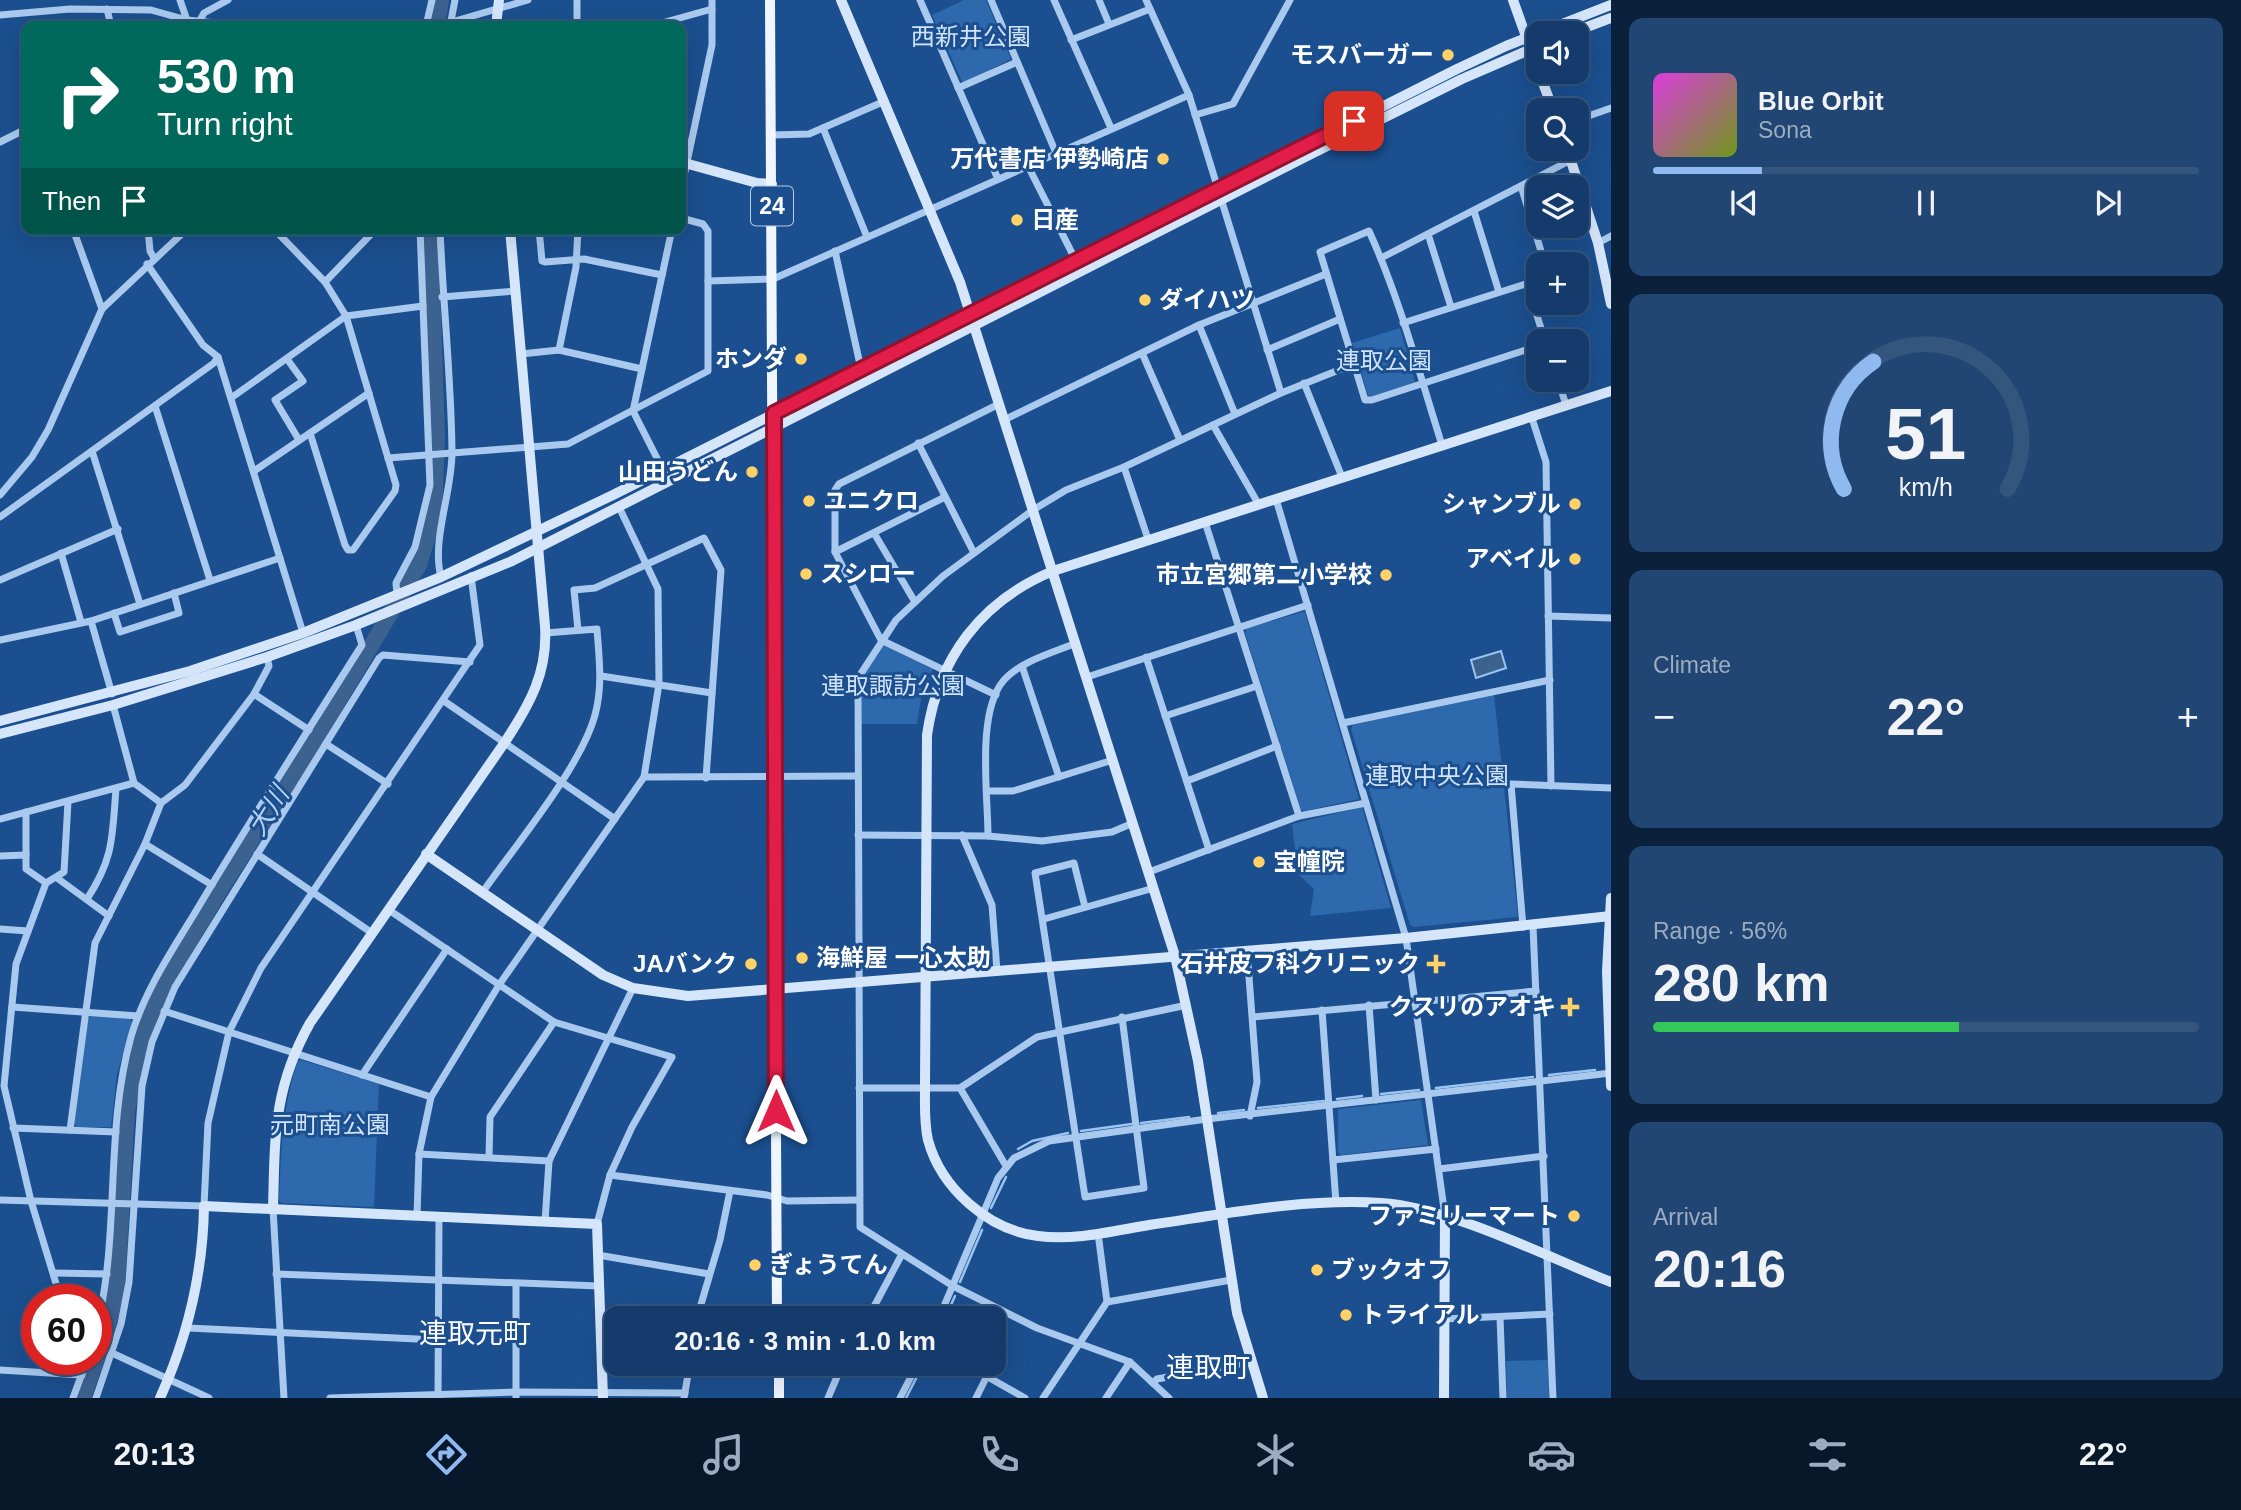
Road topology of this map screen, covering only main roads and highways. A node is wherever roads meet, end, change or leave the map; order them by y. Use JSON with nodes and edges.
{"nodes":[{"id":1,"x":770,"y":0,"type":"edge"},
{"id":2,"x":777,"y":1306,"type":"edge"},
{"id":3,"x":779,"y":1376,"type":"edge"},
{"id":4,"x":779,"y":1398,"type":"edge"}],
"edges":[{"from":1,"to":2,"type":"main road","number":"24"},
{"from":3,"to":4,"type":"main road"}]}
